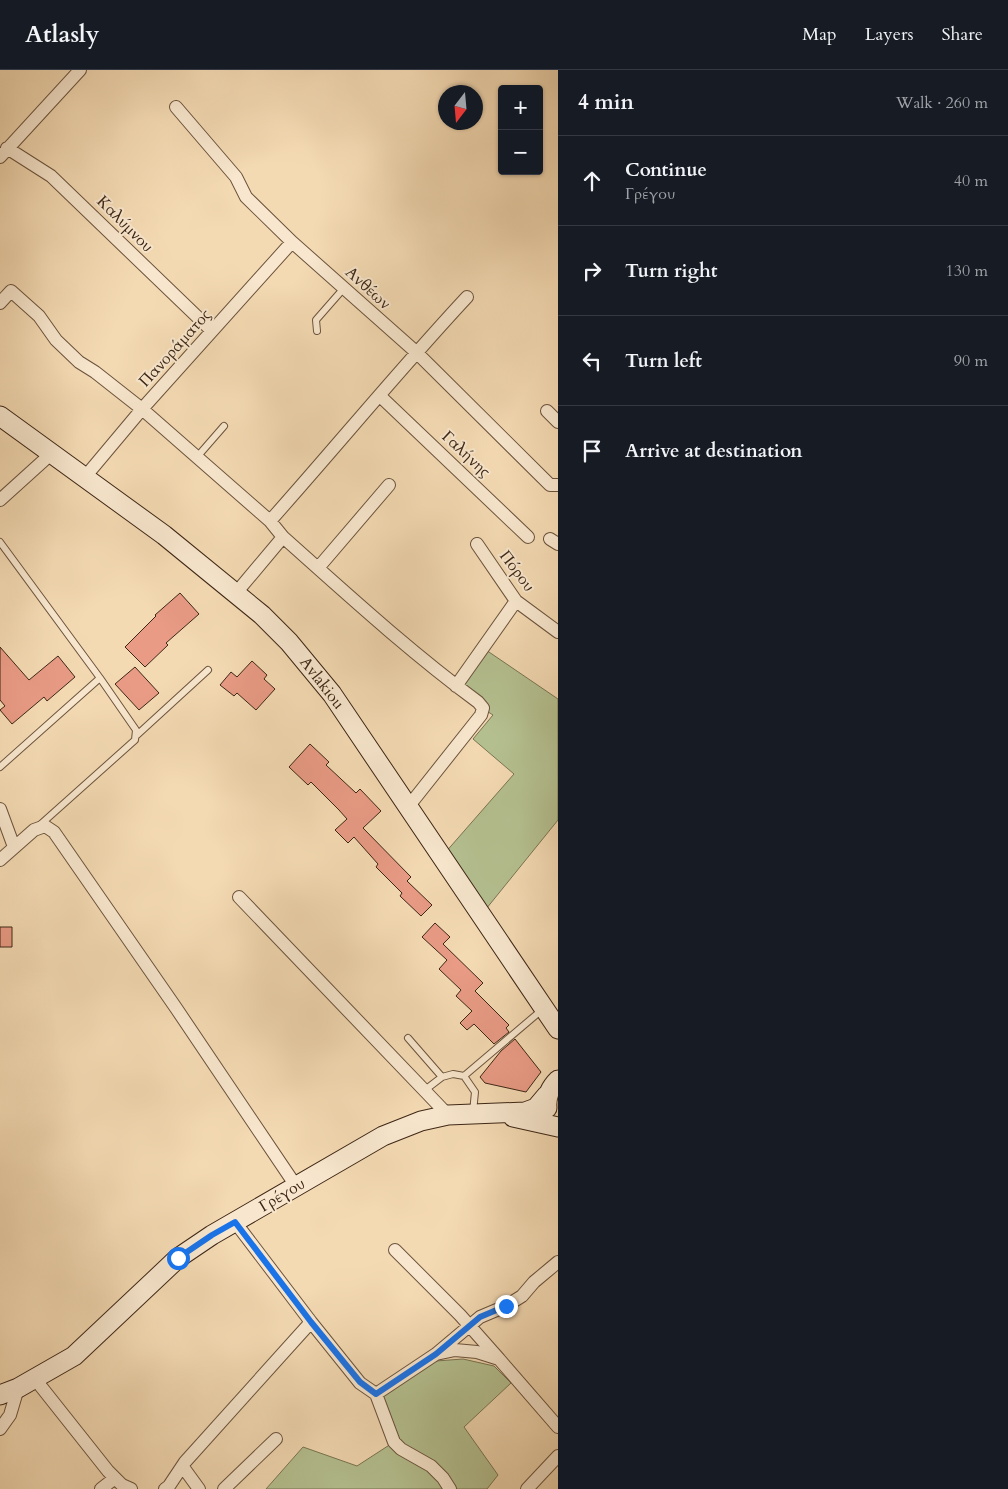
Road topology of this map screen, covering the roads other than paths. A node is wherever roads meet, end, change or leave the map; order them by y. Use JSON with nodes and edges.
{"nodes":[{"id":1,"x":80,"y":70,"type":"edge"},
{"id":2,"x":176,"y":108,"type":"dead end"},
{"id":3,"x":4,"y":153,"type":"edge"},
{"id":4,"x":292,"y":242,"type":"junction"},
{"id":5,"x":344,"y":288,"type":"junction"},
{"id":6,"x":467,"y":297,"type":"dead end"},
{"id":7,"x":0,"y":303,"type":"edge"},
{"id":8,"x":317,"y":331,"type":"dead end"},
{"id":9,"x":212,"y":332,"type":"junction"},
{"id":10,"x":416,"y":352,"type":"junction"},
{"id":11,"x":380,"y":396,"type":"junction"},
{"id":12,"x":142,"y":409,"type":"junction"},
{"id":13,"x":547,"y":411,"type":"dead end"},
{"id":14,"x":0,"y":416,"type":"edge"},
{"id":15,"x":558,"y":422,"type":"edge"},
{"id":16,"x":224,"y":426,"type":"dead end"},
{"id":17,"x":52,"y":453,"type":"junction"},
{"id":18,"x":197,"y":457,"type":"junction"},
{"id":19,"x":85,"y":477,"type":"junction"},
{"id":20,"x":388,"y":484,"type":"dead end"},
{"id":21,"x":554,"y":485,"type":"edge"},
{"id":22,"x":0,"y":500,"type":"edge"},
{"id":23,"x":270,"y":521,"type":"junction"},
{"id":24,"x":284,"y":537,"type":"junction"},
{"id":25,"x":528,"y":537,"type":"dead end"},
{"id":26,"x":0,"y":542,"type":"edge"},
{"id":27,"x":477,"y":544,"type":"dead end"},
{"id":28,"x":318,"y":568,"type":"junction"},
{"id":29,"x":236,"y":593,"type":"junction"},
{"id":30,"x":516,"y":601,"type":"junction"},
{"id":31,"x":558,"y":632,"type":"edge"},
{"id":32,"x":208,"y":670,"type":"dead end"},
{"id":33,"x":100,"y":678,"type":"junction"},
{"id":34,"x":456,"y":686,"type":"junction"},
{"id":35,"x":137,"y":735,"type":"junction"},
{"id":36,"x":0,"y":767,"type":"edge"},
{"id":37,"x":408,"y":806,"type":"junction"},
{"id":38,"x":0,"y":808,"type":"edge"},
{"id":39,"x":34,"y":830,"type":"junction"},
{"id":40,"x":14,"y":847,"type":"junction"},
{"id":41,"x":0,"y":860,"type":"edge"},
{"id":42,"x":239,"y":897,"type":"dead end"},
{"id":43,"x":543,"y":1009,"type":"junction"},
{"id":44,"x":558,"y":1029,"type":"edge"},
{"id":45,"x":408,"y":1038,"type":"dead end"},
{"id":46,"x":464,"y":1076,"type":"junction"},
{"id":47,"x":442,"y":1077,"type":"junction"},
{"id":48,"x":558,"y":1080,"type":"edge"},
{"id":49,"x":425,"y":1090,"type":"junction"},
{"id":50,"x":548,"y":1095,"type":"junction"},
{"id":51,"x":482,"y":1114,"type":"junction"},
{"id":52,"x":448,"y":1115,"type":"junction"},
{"id":53,"x":558,"y":1126,"type":"edge"},
{"id":54,"x":296,"y":1186,"type":"junction"},
{"id":55,"x":235,"y":1222,"type":"junction"},
{"id":56,"x":395,"y":1250,"type":"dead end"},
{"id":57,"x":558,"y":1262,"type":"edge"},
{"id":58,"x":311,"y":1322,"type":"junction"},
{"id":59,"x":470,"y":1325,"type":"junction"},
{"id":60,"x":436,"y":1354,"type":"junction"},
{"id":61,"x":499,"y":1359,"type":"junction"},
{"id":62,"x":34,"y":1379,"type":"junction"},
{"id":63,"x":18,"y":1388,"type":"junction"},
{"id":64,"x":376,"y":1394,"type":"junction"},
{"id":65,"x":0,"y":1395,"type":"edge"},
{"id":66,"x":558,"y":1427,"type":"edge"},
{"id":67,"x":0,"y":1429,"type":"edge"},
{"id":68,"x":276,"y":1439,"type":"dead end"},
{"id":69,"x":558,"y":1456,"type":"edge"},
{"id":70,"x":183,"y":1467,"type":"junction"},
{"id":71,"x":115,"y":1478,"type":"junction"},
{"id":72,"x":101,"y":1489,"type":"edge"},
{"id":73,"x":131,"y":1489,"type":"edge"},
{"id":74,"x":165,"y":1489,"type":"edge"},
{"id":75,"x":199,"y":1489,"type":"edge"},
{"id":76,"x":224,"y":1489,"type":"edge"},
{"id":77,"x":450,"y":1489,"type":"edge"},
{"id":78,"x":527,"y":1489,"type":"edge"}],
"edges":[{"from":1,"to":3,"type":"street"},
{"from":2,"to":4,"type":"street","name":"Ανθέων"},
{"from":3,"to":9,"type":"street","name":"Καλύμνου"},
{"from":4,"to":5,"type":"street","name":"Ανθέων"},
{"from":4,"to":9,"type":"street","name":"Πανοράματος"},
{"from":5,"to":8,"type":"lane"},
{"from":5,"to":10,"type":"street","name":"Ανθέων"},
{"from":6,"to":10,"type":"street"},
{"from":7,"to":12,"type":"street"},
{"from":9,"to":12,"type":"street","name":"Πανοράματος"},
{"from":10,"to":11,"type":"street"},
{"from":10,"to":21,"type":"street","name":"Ανθέων"},
{"from":11,"to":23,"type":"street"},
{"from":11,"to":25,"type":"street","name":"Γαλήνης"},
{"from":12,"to":18,"type":"street"},
{"from":12,"to":19,"type":"street","name":"Πανοράματος"},
{"from":13,"to":15,"type":"street"},
{"from":14,"to":17,"type":"main road","name":"Avlakiou"},
{"from":16,"to":18,"type":"lane"},
{"from":17,"to":19,"type":"main road","name":"Avlakiou"},
{"from":17,"to":22,"type":"street"},
{"from":18,"to":23,"type":"street"},
{"from":19,"to":29,"type":"main road","name":"Avlakiou"},
{"from":20,"to":28,"type":"street"},
{"from":23,"to":24,"type":"street"},
{"from":24,"to":28,"type":"street"},
{"from":24,"to":29,"type":"street"},
{"from":26,"to":33,"type":"lane"},
{"from":27,"to":30,"type":"street","name":"Πόρου"},
{"from":28,"to":34,"type":"street"},
{"from":29,"to":37,"type":"main road","name":"Avlakiou"},
{"from":30,"to":31,"type":"street","name":"Πόρου"},
{"from":30,"to":34,"type":"street"},
{"from":32,"to":35,"type":"lane"},
{"from":33,"to":35,"type":"lane"},
{"from":33,"to":36,"type":"lane"},
{"from":34,"to":37,"type":"street"},
{"from":35,"to":39,"type":"lane"},
{"from":37,"to":43,"type":"main road","name":"Avlakiou"},
{"from":38,"to":40,"type":"street"},
{"from":39,"to":40,"type":"street"},
{"from":39,"to":54,"type":"street"},
{"from":40,"to":41,"type":"street"},
{"from":42,"to":49,"type":"street"},
{"from":43,"to":44,"type":"main road","name":"Avlakiou"},
{"from":43,"to":46,"type":"lane"},
{"from":45,"to":47,"type":"lane"},
{"from":46,"to":47,"type":"lane"},
{"from":46,"to":51,"type":"lane"},
{"from":47,"to":49,"type":"lane"},
{"from":48,"to":50,"type":"main road","name":"Γρέγου"},
{"from":49,"to":52,"type":"street"},
{"from":50,"to":51,"type":"main road","name":"Γρέγου"},
{"from":50,"to":53,"type":"main road"},
{"from":51,"to":52,"type":"main road","name":"Γρέγου"},
{"from":51,"to":53,"type":"main road","name":"Γρέγου"},
{"from":52,"to":54,"type":"main road","name":"Γρέγου"},
{"from":54,"to":55,"type":"main road","name":"Γρέγου"},
{"from":55,"to":58,"type":"street"},
{"from":55,"to":62,"type":"main road","name":"Γρέγου"},
{"from":56,"to":59,"type":"street"},
{"from":57,"to":59,"type":"street"},
{"from":58,"to":64,"type":"street"},
{"from":58,"to":70,"type":"street"},
{"from":59,"to":60,"type":"street"},
{"from":59,"to":61,"type":"street"},
{"from":60,"to":61,"type":"street"},
{"from":60,"to":64,"type":"street"},
{"from":61,"to":66,"type":"street"},
{"from":62,"to":63,"type":"main road","name":"Γρέγου"},
{"from":62,"to":71,"type":"street"},
{"from":63,"to":65,"type":"main road","name":"Γρέγου"},
{"from":63,"to":67,"type":"street"},
{"from":64,"to":77,"type":"street"},
{"from":68,"to":76,"type":"street"},
{"from":69,"to":78,"type":"street"},
{"from":70,"to":74,"type":"street"},
{"from":70,"to":75,"type":"street"},
{"from":71,"to":72,"type":"street"},
{"from":71,"to":73,"type":"street"}]}
